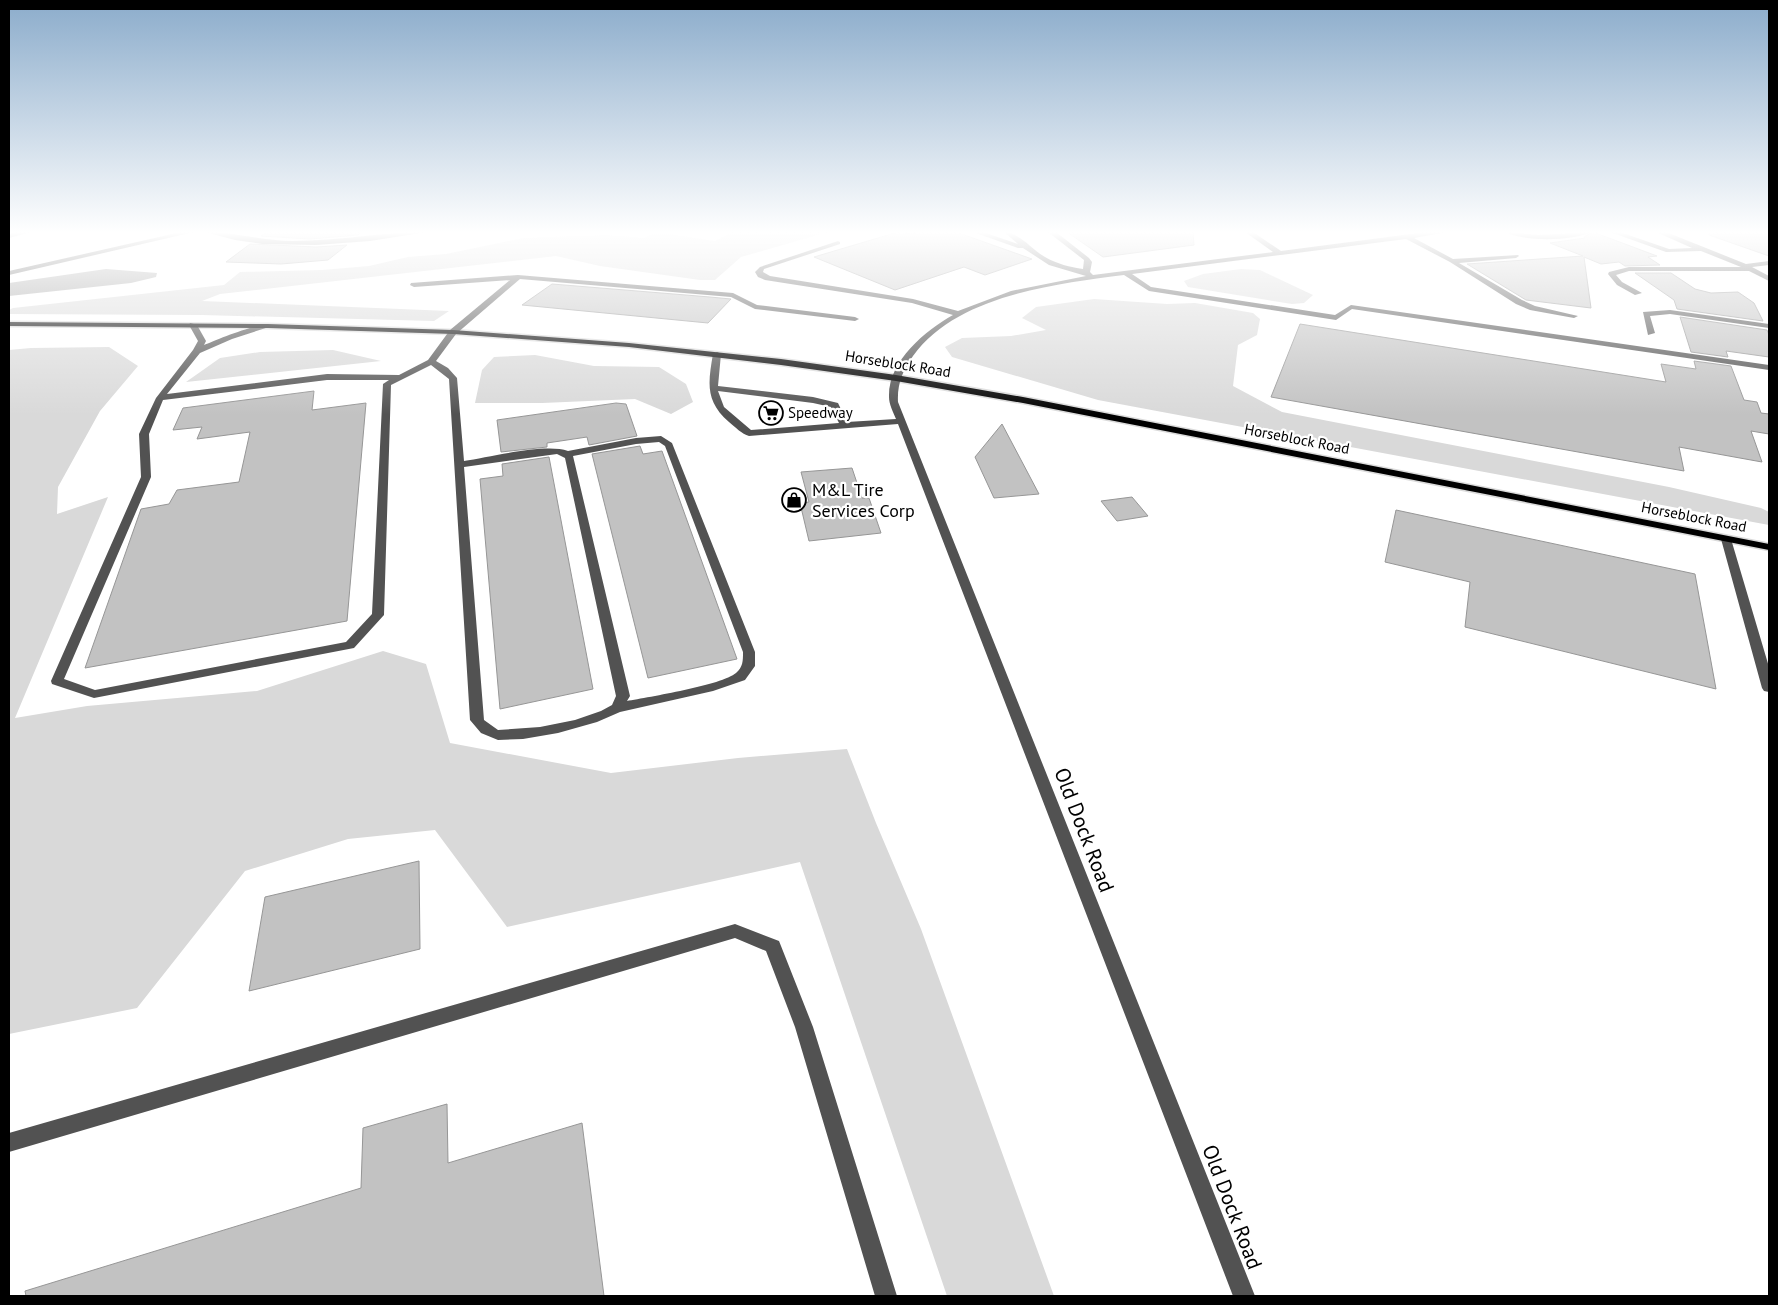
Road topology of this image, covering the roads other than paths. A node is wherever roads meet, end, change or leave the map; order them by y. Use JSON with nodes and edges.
{"nodes":[{"id":1,"x":499,"y":293,"type":"edge"},
{"id":2,"x":708,"y":293,"type":"edge"},
{"id":3,"x":862,"y":293,"type":"edge"},
{"id":4,"x":1017,"y":293,"type":"edge"},
{"id":5,"x":1174,"y":293,"type":"edge"},
{"id":6,"x":1504,"y":293,"type":"edge"},
{"id":7,"x":959,"y":314,"type":"junction"},
{"id":8,"x":1574,"y":316,"type":"dead end"},
{"id":9,"x":855,"y":319,"type":"dead end"},
{"id":10,"x":9,"y":324,"type":"edge"},
{"id":11,"x":194,"y":325,"type":"junction"},
{"id":12,"x":268,"y":326,"type":"junction"},
{"id":13,"x":1769,"y":326,"type":"edge"},
{"id":14,"x":453,"y":332,"type":"junction"},
{"id":15,"x":1651,"y":333,"type":"dead end"},
{"id":16,"x":197,"y":351,"type":"junction"},
{"id":17,"x":717,"y":354,"type":"junction"},
{"id":18,"x":430,"y":362,"type":"junction"},
{"id":19,"x":1769,"y":367,"type":"edge"},
{"id":20,"x":400,"y":377,"type":"junction"},
{"id":21,"x":896,"y":378,"type":"junction"},
{"id":22,"x":713,"y":388,"type":"junction"},
{"id":23,"x":160,"y":398,"type":"junction"},
{"id":24,"x":901,"y":421,"type":"junction"},
{"id":25,"x":844,"y":426,"type":"junction"},
{"id":26,"x":567,"y":454,"type":"junction"},
{"id":27,"x":459,"y":465,"type":"junction"},
{"id":28,"x":1726,"y":539,"type":"junction"},
{"id":29,"x":1769,"y":548,"type":"edge"},
{"id":30,"x":1769,"y":688,"type":"edge"},
{"id":31,"x":617,"y":708,"type":"junction"},
{"id":32,"x":9,"y":1143,"type":"edge"},
{"id":33,"x":886,"y":1296,"type":"edge"},
{"id":34,"x":1244,"y":1296,"type":"edge"}],
"edges":[{"from":1,"to":14,"type":"street"},
{"from":2,"to":9,"type":"street"},
{"from":3,"to":7,"type":"street"},
{"from":4,"to":7,"type":"street"},
{"from":5,"to":19,"type":"street"},
{"from":6,"to":8,"type":"street"},
{"from":7,"to":21,"type":"street"},
{"from":10,"to":11,"type":"main road","name":"Horseblock Road"},
{"from":11,"to":12,"type":"main road","name":"Horseblock Road"},
{"from":11,"to":16,"type":"street"},
{"from":12,"to":14,"type":"main road","name":"Horseblock Road"},
{"from":12,"to":16,"type":"street"},
{"from":13,"to":15,"type":"street"},
{"from":14,"to":17,"type":"main road","name":"Horseblock Road"},
{"from":14,"to":18,"type":"street"},
{"from":16,"to":23,"type":"street"},
{"from":17,"to":21,"type":"main road","name":"Horseblock Road"},
{"from":17,"to":22,"type":"street"},
{"from":18,"to":20,"type":"street"},
{"from":18,"to":27,"type":"street"},
{"from":20,"to":23,"type":"street"},
{"from":20,"to":23,"type":"street"},
{"from":21,"to":24,"type":"street","name":"Old Dock Road"},
{"from":21,"to":28,"type":"main road","name":"Horseblock Road"},
{"from":22,"to":25,"type":"street"},
{"from":22,"to":25,"type":"street"},
{"from":24,"to":25,"type":"street"},
{"from":24,"to":34,"type":"street","name":"Old Dock Road"},
{"from":26,"to":27,"type":"street"},
{"from":26,"to":31,"type":"street"},
{"from":26,"to":31,"type":"street"},
{"from":27,"to":31,"type":"street"},
{"from":28,"to":29,"type":"main road","name":"Horseblock Road"},
{"from":28,"to":30,"type":"street"},
{"from":32,"to":33,"type":"street"}]}
